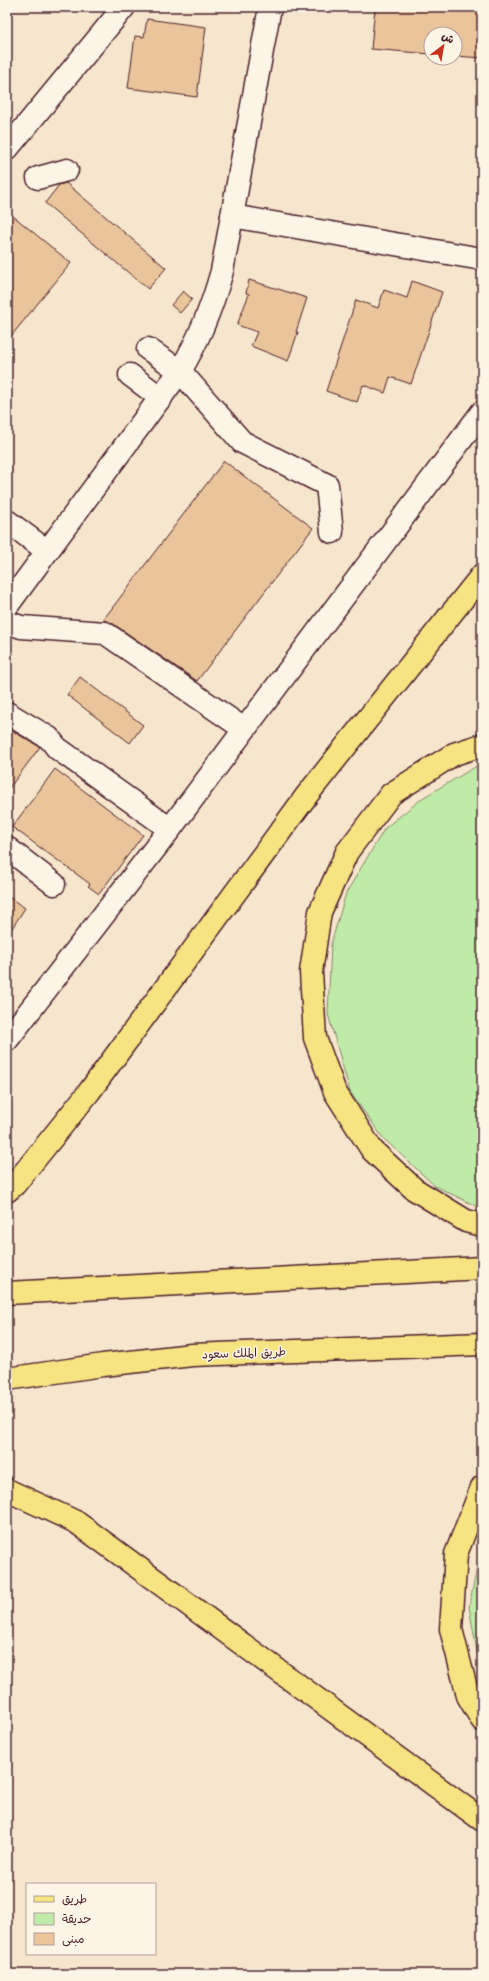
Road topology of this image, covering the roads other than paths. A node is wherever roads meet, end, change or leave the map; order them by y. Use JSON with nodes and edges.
{"nodes":[{"id":1,"x":124,"y":7,"type":"edge"},
{"id":2,"x":270,"y":7,"type":"edge"},
{"id":3,"x":7,"y":150,"type":"edge"},
{"id":4,"x":67,"y":170,"type":"dead end"},
{"id":5,"x":38,"y":178,"type":"dead end"},
{"id":6,"x":232,"y":216,"type":"junction"},
{"id":7,"x":482,"y":259,"type":"edge"},
{"id":8,"x":148,"y":349,"type":"dead end"},
{"id":9,"x":180,"y":372,"type":"junction"},
{"id":10,"x":130,"y":375,"type":"dead end"},
{"id":11,"x":161,"y":398,"type":"junction"},
{"id":12,"x":482,"y":412,"type":"edge"},
{"id":13,"x":7,"y":521,"type":"edge"},
{"id":14,"x":332,"y":532,"type":"dead end"},
{"id":15,"x":46,"y":552,"type":"junction"},
{"id":16,"x":482,"y":575,"type":"edge"},
{"id":17,"x":7,"y":606,"type":"edge"},
{"id":18,"x":7,"y":622,"type":"edge"},
{"id":19,"x":7,"y":714,"type":"edge"},
{"id":20,"x":244,"y":729,"type":"junction"},
{"id":21,"x":482,"y":745,"type":"edge"},
{"id":22,"x":170,"y":829,"type":"junction"},
{"id":23,"x":7,"y":848,"type":"edge"},
{"id":24,"x":54,"y":884,"type":"dead end"},
{"id":25,"x":7,"y":1040,"type":"edge"},
{"id":26,"x":7,"y":1190,"type":"edge"},
{"id":27,"x":482,"y":1225,"type":"edge"},
{"id":28,"x":482,"y":1268,"type":"edge"},
{"id":29,"x":7,"y":1293,"type":"edge"},
{"id":30,"x":482,"y":1344,"type":"edge"},
{"id":31,"x":7,"y":1380,"type":"edge"},
{"id":32,"x":482,"y":1487,"type":"edge"},
{"id":33,"x":7,"y":1490,"type":"edge"},
{"id":34,"x":482,"y":1720,"type":"edge"},
{"id":35,"x":482,"y":1820,"type":"edge"}],
"edges":[{"from":1,"to":3,"type":"street"},
{"from":2,"to":6,"type":"street"},
{"from":4,"to":5,"type":"street"},
{"from":6,"to":7,"type":"street"},
{"from":6,"to":9,"type":"street"},
{"from":8,"to":9,"type":"street"},
{"from":9,"to":11,"type":"street"},
{"from":9,"to":14,"type":"street"},
{"from":10,"to":11,"type":"street"},
{"from":11,"to":15,"type":"street"},
{"from":12,"to":20,"type":"street"},
{"from":13,"to":15,"type":"street"},
{"from":15,"to":17,"type":"street"},
{"from":16,"to":26,"type":"main road"},
{"from":18,"to":20,"type":"street"},
{"from":19,"to":22,"type":"street"},
{"from":20,"to":22,"type":"street"},
{"from":21,"to":27,"type":"main road"},
{"from":22,"to":25,"type":"street"},
{"from":23,"to":24,"type":"street"},
{"from":28,"to":29,"type":"main road"},
{"from":30,"to":31,"type":"main road","name":"طريق الملك سعود"},
{"from":32,"to":34,"type":"main road"},
{"from":33,"to":35,"type":"main road"}]}
